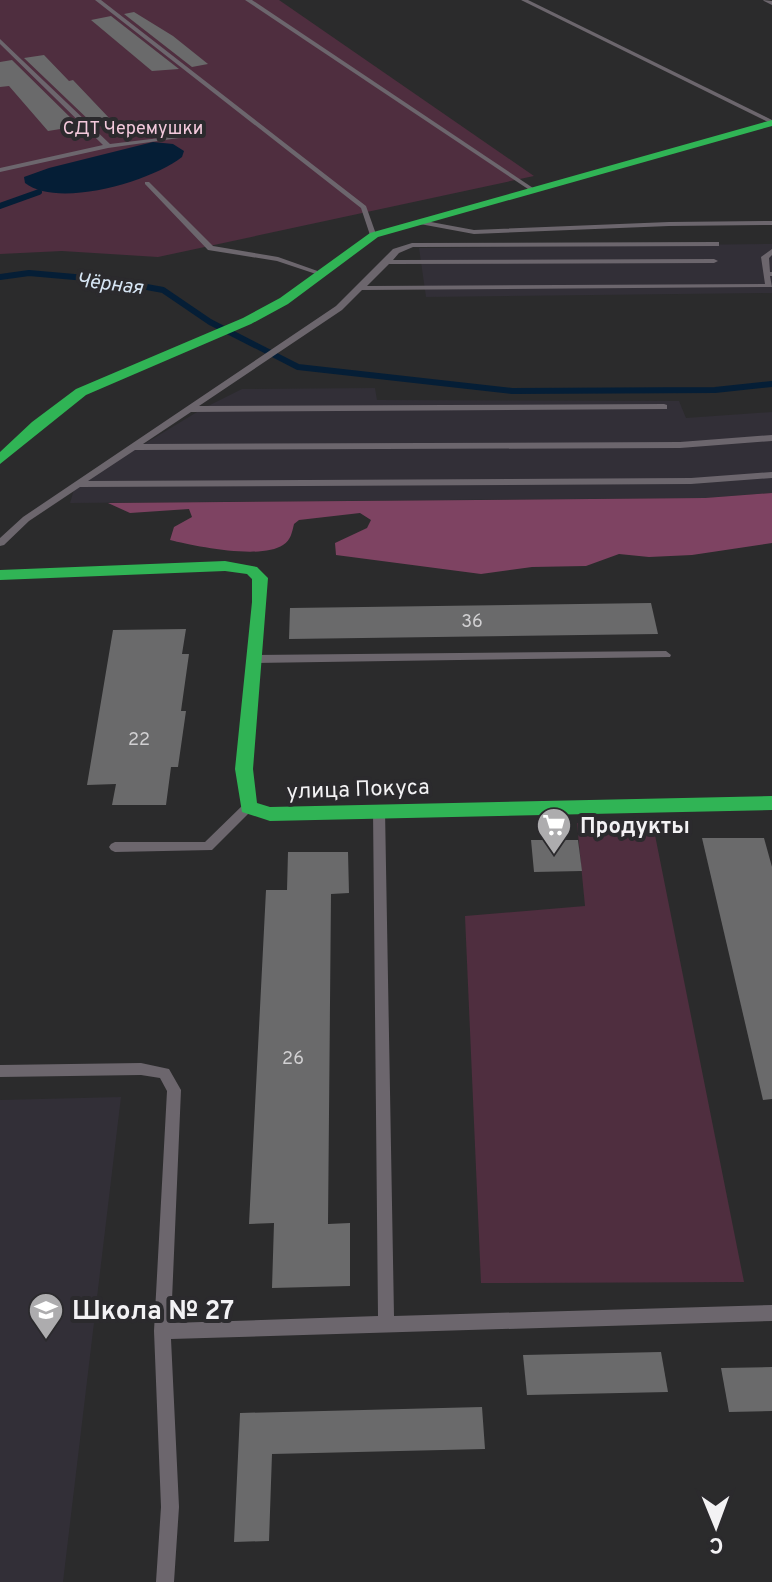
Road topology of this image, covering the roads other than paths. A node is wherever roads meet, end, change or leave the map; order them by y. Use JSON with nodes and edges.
{"nodes":[{"id":1,"x":98,"y":0,"type":"edge"},
{"id":2,"x":248,"y":0,"type":"edge"},
{"id":3,"x":524,"y":0,"type":"edge"},
{"id":4,"x":766,"y":0,"type":"edge"},
{"id":5,"x":772,"y":3,"type":"edge"},
{"id":6,"x":0,"y":41,"type":"edge"},
{"id":7,"x":772,"y":122,"type":"edge"},
{"id":8,"x":176,"y":138,"type":"dead end"},
{"id":9,"x":108,"y":146,"type":"junction"},
{"id":10,"x":0,"y":170,"type":"edge"},
{"id":11,"x":147,"y":183,"type":"dead end"},
{"id":12,"x":533,"y":190,"type":"junction"},
{"id":13,"x":423,"y":222,"type":"junction"},
{"id":14,"x":772,"y":223,"type":"edge"},
{"id":15,"x":374,"y":235,"type":"junction"},
{"id":16,"x":716,"y":244,"type":"dead end"},
{"id":17,"x":772,"y":251,"type":"edge"},
{"id":18,"x":714,"y":261,"type":"dead end"},
{"id":19,"x":387,"y":262,"type":"junction"},
{"id":20,"x":322,"y":274,"type":"junction"},
{"id":21,"x":769,"y":274,"type":"edge"},
{"id":22,"x":361,"y":288,"type":"junction"},
{"id":23,"x":770,"y":288,"type":"edge"},
{"id":24,"x":664,"y":407,"type":"dead end"},
{"id":25,"x":189,"y":409,"type":"junction"},
{"id":26,"x":772,"y":438,"type":"edge"},
{"id":27,"x":132,"y":447,"type":"junction"},
{"id":28,"x":0,"y":460,"type":"edge"},
{"id":29,"x":772,"y":475,"type":"edge"},
{"id":30,"x":78,"y":484,"type":"junction"},
{"id":31,"x":0,"y":543,"type":"edge"},
{"id":32,"x":0,"y":575,"type":"edge"},
{"id":33,"x":666,"y":655,"type":"dead end"},
{"id":34,"x":254,"y":659,"type":"junction"},
{"id":35,"x":772,"y":803,"type":"edge"},
{"id":36,"x":248,"y":807,"type":"junction"},
{"id":37,"x":379,"y":810,"type":"junction"},
{"id":38,"x":115,"y":847,"type":"dead end"},
{"id":39,"x":0,"y":1071,"type":"edge"},
{"id":40,"x":772,"y":1313,"type":"edge"},
{"id":41,"x":386,"y":1323,"type":"junction"},
{"id":42,"x":162,"y":1331,"type":"junction"},
{"id":43,"x":165,"y":1582,"type":"edge"}],
"edges":[{"from":1,"to":15,"type":"lane"},
{"from":2,"to":12,"type":"lane"},
{"from":3,"to":7,"type":"lane"},
{"from":4,"to":5,"type":"lane"},
{"from":6,"to":9,"type":"lane"},
{"from":7,"to":12,"type":"street"},
{"from":8,"to":9,"type":"lane"},
{"from":9,"to":10,"type":"lane"},
{"from":11,"to":20,"type":"lane"},
{"from":12,"to":13,"type":"street"},
{"from":13,"to":14,"type":"lane"},
{"from":13,"to":15,"type":"street"},
{"from":15,"to":20,"type":"street"},
{"from":16,"to":19,"type":"lane"},
{"from":17,"to":21,"type":"lane"},
{"from":18,"to":19,"type":"lane"},
{"from":19,"to":22,"type":"lane"},
{"from":20,"to":28,"type":"street"},
{"from":21,"to":23,"type":"lane"},
{"from":22,"to":23,"type":"lane"},
{"from":22,"to":25,"type":"lane"},
{"from":24,"to":25,"type":"lane"},
{"from":25,"to":27,"type":"lane"},
{"from":26,"to":27,"type":"lane"},
{"from":27,"to":30,"type":"lane"},
{"from":29,"to":30,"type":"lane"},
{"from":30,"to":31,"type":"lane"},
{"from":32,"to":34,"type":"street"},
{"from":33,"to":34,"type":"lane"},
{"from":34,"to":36,"type":"street"},
{"from":35,"to":37,"type":"street","name":"улица Покуса"},
{"from":36,"to":37,"type":"street","name":"улица Покуса"},
{"from":36,"to":38,"type":"lane"},
{"from":37,"to":41,"type":"lane"},
{"from":39,"to":42,"type":"lane"},
{"from":40,"to":41,"type":"lane"},
{"from":41,"to":42,"type":"lane"},
{"from":42,"to":43,"type":"lane"}]}
